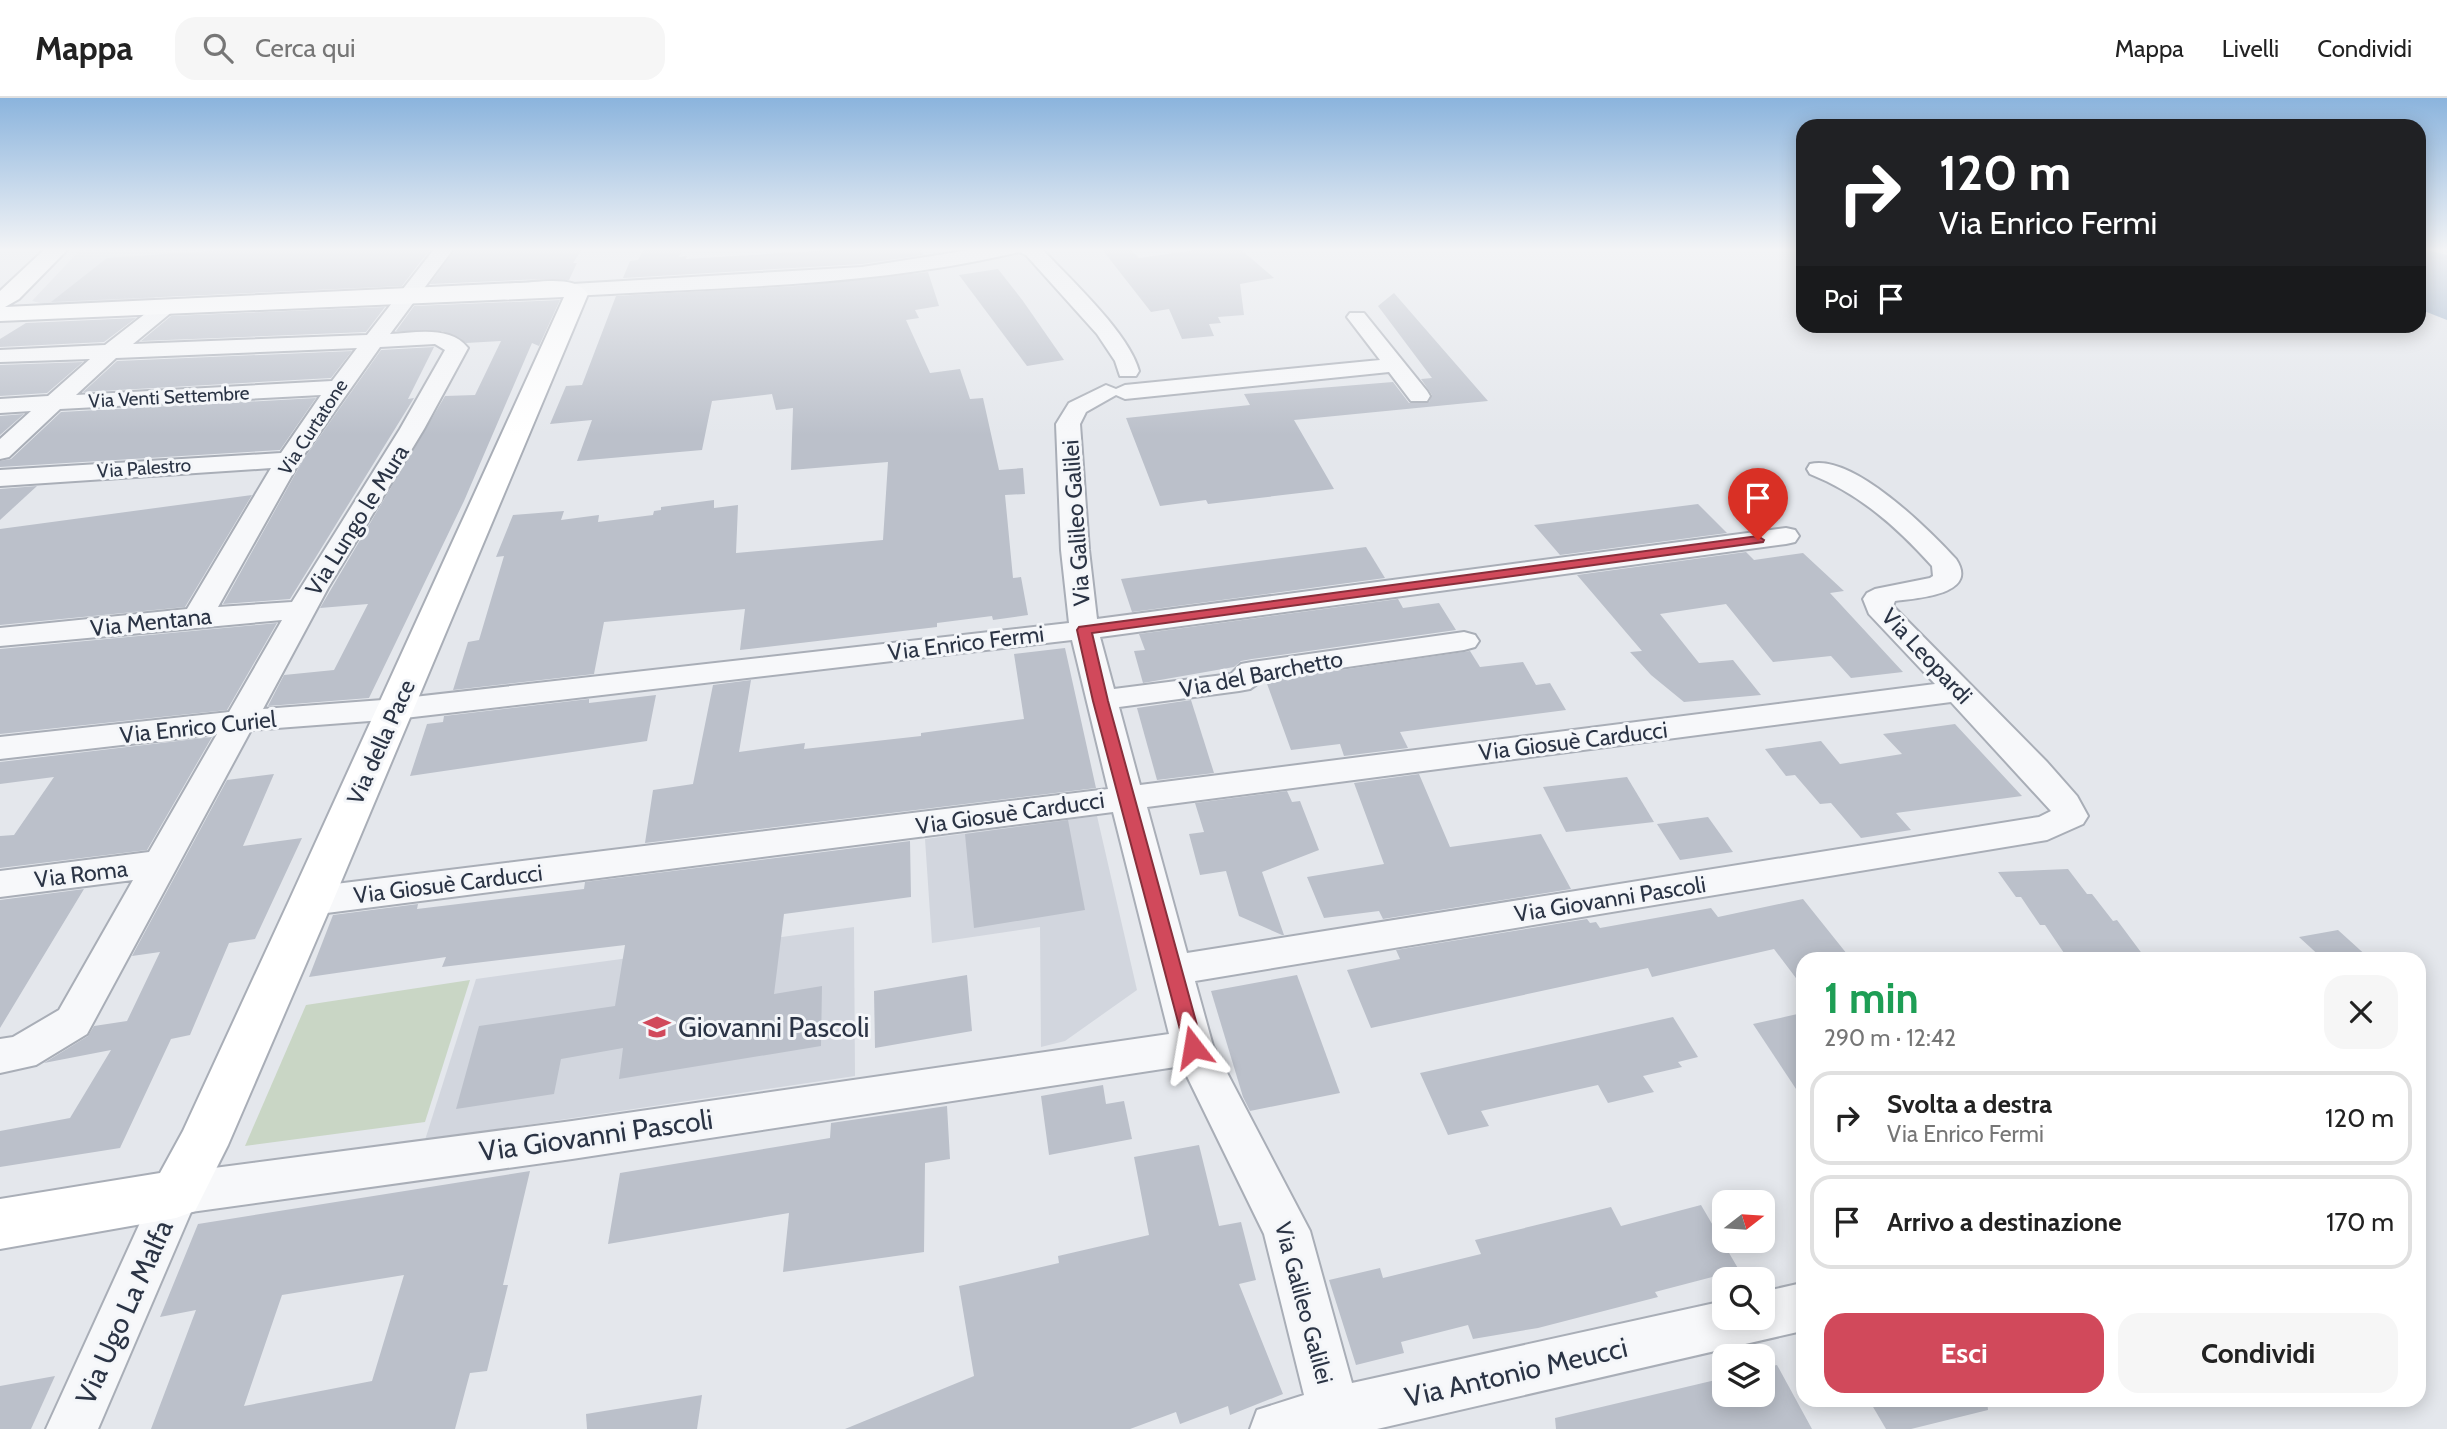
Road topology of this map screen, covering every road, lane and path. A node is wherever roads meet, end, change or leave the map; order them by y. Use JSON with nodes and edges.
{"nodes":[{"id":1,"x":21,"y":310,"type":"edge"},
{"id":2,"x":86,"y":310,"type":"edge"},
{"id":3,"x":162,"y":310,"type":"edge"},
{"id":4,"x":398,"y":310,"type":"edge"},
{"id":5,"x":571,"y":310,"type":"edge"},
{"id":6,"x":1067,"y":310,"type":"edge"},
{"id":7,"x":1088,"y":310,"type":"edge"},
{"id":8,"x":1357,"y":317,"type":"dead end"},
{"id":9,"x":372,"y":341,"type":"junction"},
{"id":10,"x":1379,"y":345,"type":"junction"},
{"id":11,"x":110,"y":352,"type":"junction"},
{"id":12,"x":0,"y":356,"type":"edge"},
{"id":13,"x":1101,"y":360,"type":"dead end"},
{"id":14,"x":1395,"y":365,"type":"junction"},
{"id":15,"x":1123,"y":382,"type":"junction"},
{"id":16,"x":337,"y":387,"type":"junction"},
{"id":17,"x":1419,"y":396,"type":"dead end"},
{"id":18,"x":54,"y":404,"type":"junction"},
{"id":19,"x":0,"y":407,"type":"edge"},
{"id":20,"x":0,"y":453,"type":"edge"},
{"id":21,"x":289,"y":460,"type":"junction"},
{"id":22,"x":1819,"y":469,"type":"dead end"},
{"id":23,"x":0,"y":478,"type":"edge"},
{"id":24,"x":1786,"y":536,"type":"dead end"},
{"id":25,"x":302,"y":610,"type":"junction"},
{"id":26,"x":197,"y":617,"type":"junction"},
{"id":27,"x":1084,"y":630,"type":"junction"},
{"id":28,"x":0,"y":637,"type":"edge"},
{"id":29,"x":1464,"y":641,"type":"dead end"},
{"id":30,"x":1959,"y":691,"type":"junction"},
{"id":31,"x":1101,"y":701,"type":"junction"},
{"id":32,"x":396,"y":709,"type":"junction"},
{"id":33,"x":240,"y":721,"type":"junction"},
{"id":34,"x":0,"y":748,"type":"edge"},
{"id":35,"x":1127,"y":798,"type":"junction"},
{"id":36,"x":2047,"y":828,"type":"joint"},
{"id":37,"x":161,"y":863,"type":"junction"},
{"id":38,"x":0,"y":884,"type":"edge"},
{"id":39,"x":311,"y":901,"type":"junction"},
{"id":40,"x":1173,"y":970,"type":"junction"},
{"id":41,"x":1193,"y":1047,"type":"junction"},
{"id":42,"x":0,"y":1056,"type":"edge"},
{"id":43,"x":176,"y":1195,"type":"junction"},
{"id":44,"x":0,"y":1224,"type":"edge"},
{"id":45,"x":1796,"y":1308,"type":"edge"},
{"id":46,"x":1775,"y":1313,"type":"edge"},
{"id":47,"x":1712,"y":1329,"type":"edge"},
{"id":48,"x":1336,"y":1421,"type":"edge"},
{"id":49,"x":72,"y":1429,"type":"edge"},
{"id":50,"x":1276,"y":1429,"type":"edge"}],
"edges":[{"from":1,"to":2,"type":"main road"},
{"from":3,"to":11,"type":"street"},
{"from":4,"to":9,"type":"street","name":"Via Curtatone"},
{"from":5,"to":32,"type":"main road","name":"Via della Pace"},
{"from":6,"to":13,"type":"street"},
{"from":7,"to":15,"type":"street"},
{"from":8,"to":10,"type":"street"},
{"from":9,"to":11,"type":"street","name":"Via Lungo le Mura"},
{"from":9,"to":16,"type":"street","name":"Via Curtatone"},
{"from":9,"to":25,"type":"street","name":"Via Lungo le Mura"},
{"from":10,"to":14,"type":"street"},
{"from":10,"to":15,"type":"street","name":"Via Galileo Galilei"},
{"from":11,"to":12,"type":"street","name":"Via Lungo le Mura"},
{"from":11,"to":18,"type":"street"},
{"from":14,"to":15,"type":"street","name":"Via Galileo Galilei"},
{"from":14,"to":17,"type":"street"},
{"from":15,"to":27,"type":"street","name":"Via Galileo Galilei"},
{"from":16,"to":18,"type":"street","name":"Via Venti Settembre"},
{"from":16,"to":21,"type":"street","name":"Via Curtatone"},
{"from":18,"to":19,"type":"street","name":"Via Venti Settembre"},
{"from":18,"to":20,"type":"street"},
{"from":21,"to":23,"type":"street","name":"Via Palestro"},
{"from":21,"to":26,"type":"street","name":"Via Curtatone"},
{"from":22,"to":30,"type":"street","name":"Via Leopardi"},
{"from":24,"to":27,"type":"street","name":"Via Enrico Fermi"},
{"from":25,"to":26,"type":"street","name":"Via Mentana"},
{"from":25,"to":33,"type":"street","name":"Via Lungo le Mura"},
{"from":26,"to":28,"type":"street","name":"Via Mentana"},
{"from":27,"to":31,"type":"street","name":"Via Galileo Galilei"},
{"from":27,"to":32,"type":"street","name":"Via Enrico Fermi"},
{"from":29,"to":31,"type":"street","name":"Via del Barchetto"},
{"from":30,"to":35,"type":"street","name":"Via Giosuè Carducci"},
{"from":30,"to":36,"type":"street","name":"Via Leopardi"},
{"from":31,"to":35,"type":"street","name":"Via Galileo Galilei"},
{"from":32,"to":33,"type":"street","name":"Via Enrico Curiel"},
{"from":32,"to":39,"type":"main road","name":"Via della Pace"},
{"from":33,"to":34,"type":"street","name":"Via Enrico Curiel"},
{"from":33,"to":37,"type":"street","name":"Via Lungo le Mura"},
{"from":35,"to":39,"type":"street","name":"Via Giosuè Carducci"},
{"from":35,"to":40,"type":"street","name":"Via Galileo Galilei"},
{"from":36,"to":40,"type":"street","name":"Via Giovanni Pascoli"},
{"from":37,"to":38,"type":"street","name":"Via Roma"},
{"from":37,"to":42,"type":"street","name":"Via Lungo le Mura"},
{"from":39,"to":43,"type":"main road","name":"Via della Pace"},
{"from":40,"to":41,"type":"street","name":"Via Galileo Galilei"},
{"from":41,"to":43,"type":"street","name":"Via Giovanni Pascoli"},
{"from":41,"to":48,"type":"street","name":"Via Galileo Galilei"},
{"from":43,"to":44,"type":"main road","name":"Via Giovanni Pascoli"},
{"from":43,"to":49,"type":"street","name":"Via Ugo La Malfa"},
{"from":45,"to":46,"type":"street"},
{"from":47,"to":48,"type":"street","name":"Via Antonio Meucci"},
{"from":48,"to":50,"type":"street","name":"Via Antonio Meucci"}]}
